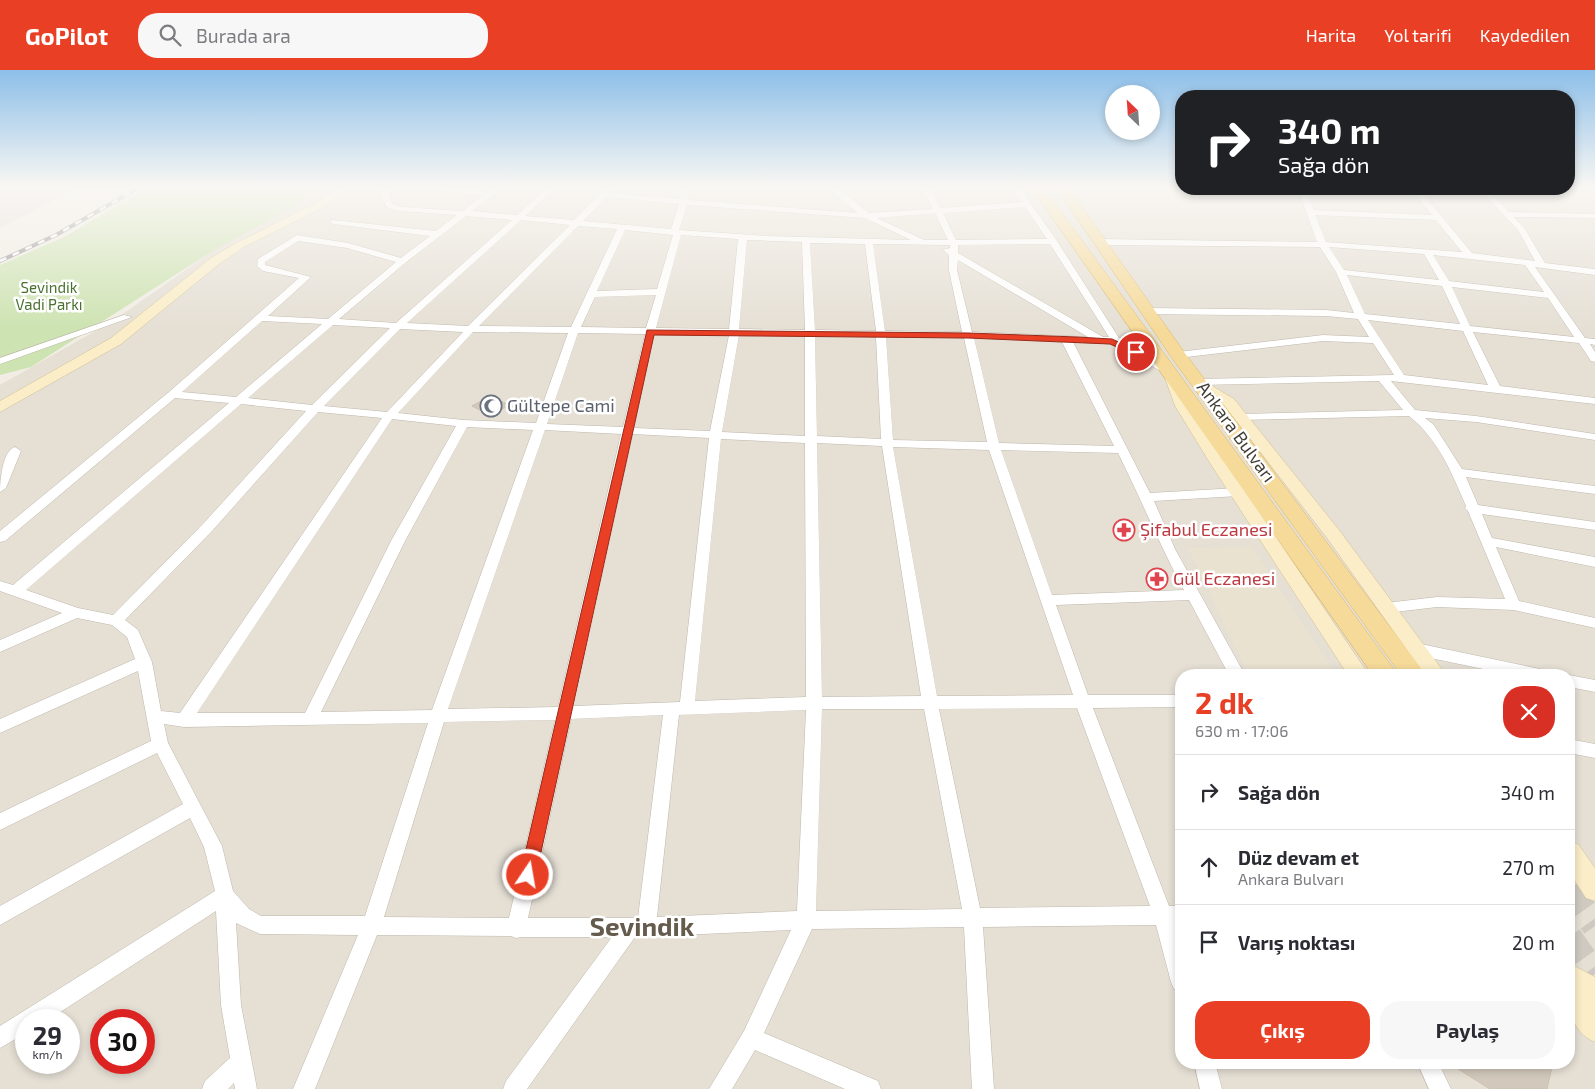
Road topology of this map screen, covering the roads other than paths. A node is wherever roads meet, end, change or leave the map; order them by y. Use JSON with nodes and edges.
{"nodes":[{"id":1,"x":439,"y":234,"type":"edge"},
{"id":2,"x":244,"y":235,"type":"edge"},
{"id":3,"x":261,"y":235,"type":"edge"},
{"id":4,"x":500,"y":235,"type":"edge"},
{"id":5,"x":566,"y":235,"type":"edge"},
{"id":6,"x":619,"y":235,"type":"edge"},
{"id":7,"x":675,"y":235,"type":"edge"},
{"id":8,"x":719,"y":235,"type":"edge"},
{"id":9,"x":906,"y":235,"type":"edge"},
{"id":10,"x":948,"y":235,"type":"edge"},
{"id":11,"x":1049,"y":235,"type":"edge"},
{"id":12,"x":1071,"y":235,"type":"edge"},
{"id":13,"x":1094,"y":235,"type":"edge"},
{"id":14,"x":1318,"y":235,"type":"edge"},
{"id":15,"x":1453,"y":235,"type":"edge"},
{"id":16,"x":1524,"y":235,"type":"edge"},
{"id":17,"x":743,"y":236,"type":"junction"},
{"id":18,"x":806,"y":239,"type":"junction"},
{"id":19,"x":1053,"y":241,"type":"junction"},
{"id":20,"x":1099,"y":242,"type":"junction"},
{"id":21,"x":869,"y":243,"type":"junction"},
{"id":22,"x":927,"y":244,"type":"junction"},
{"id":23,"x":1322,"y":244,"type":"junction"},
{"id":24,"x":954,"y":249,"type":"junction"},
{"id":25,"x":1427,"y":252,"type":"junction"},
{"id":26,"x":1470,"y":256,"type":"junction"},
{"id":27,"x":402,"y":261,"type":"junction"},
{"id":28,"x":1528,"y":263,"type":"junction"},
{"id":29,"x":1542,"y":264,"type":"junction"},
{"id":30,"x":1341,"y":272,"type":"junction"},
{"id":31,"x":1594,"y":273,"type":"edge"},
{"id":32,"x":1446,"y":284,"type":"junction"},
{"id":33,"x":662,"y":292,"type":"junction"},
{"id":34,"x":591,"y":294,"type":"junction"},
{"id":35,"x":1552,"y":296,"type":"junction"},
{"id":36,"x":1148,"y":310,"type":"junction"},
{"id":37,"x":127,"y":317,"type":"junction"},
{"id":38,"x":1361,"y":317,"type":"junction"},
{"id":39,"x":259,"y":318,"type":"junction"},
{"id":40,"x":329,"y":323,"type":"junction"},
{"id":41,"x":397,"y":327,"type":"junction"},
{"id":42,"x":1465,"y":327,"type":"junction"},
{"id":43,"x":470,"y":330,"type":"junction"},
{"id":44,"x":574,"y":331,"type":"junction"},
{"id":45,"x":650,"y":332,"type":"junction"},
{"id":46,"x":734,"y":333,"type":"junction"},
{"id":47,"x":810,"y":334,"type":"junction"},
{"id":48,"x":880,"y":335,"type":"junction"},
{"id":49,"x":968,"y":336,"type":"junction"},
{"id":50,"x":1066,"y":339,"type":"junction"},
{"id":51,"x":1375,"y":340,"type":"junction"},
{"id":52,"x":1581,"y":341,"type":"junction"},
{"id":53,"x":1111,"y":342,"type":"junction"},
{"id":54,"x":1148,"y":342,"type":"junction"},
{"id":55,"x":1595,"y":342,"type":"edge"},
{"id":56,"x":1178,"y":355,"type":"junction"},
{"id":57,"x":1595,"y":359,"type":"edge"},
{"id":58,"x":0,"y":361,"type":"edge"},
{"id":59,"x":1170,"y":372,"type":"junction"},
{"id":60,"x":1382,"y":378,"type":"junction"},
{"id":61,"x":1401,"y":378,"type":"junction"},
{"id":62,"x":1199,"y":382,"type":"junction"},
{"id":63,"x":1495,"y":388,"type":"junction"},
{"id":64,"x":0,"y":394,"type":"edge"},
{"id":65,"x":173,"y":394,"type":"junction"},
{"id":66,"x":239,"y":400,"type":"junction"},
{"id":67,"x":1595,"y":401,"type":"edge"},
{"id":68,"x":0,"y":407,"type":"edge"},
{"id":69,"x":314,"y":409,"type":"junction"},
{"id":70,"x":1412,"y":413,"type":"junction"},
{"id":71,"x":389,"y":416,"type":"junction"},
{"id":72,"x":1240,"y":417,"type":"junction"},
{"id":73,"x":463,"y":423,"type":"junction"},
{"id":74,"x":540,"y":426,"type":"junction"},
{"id":75,"x":627,"y":432,"type":"junction"},
{"id":76,"x":715,"y":436,"type":"junction"},
{"id":77,"x":1595,"y":437,"type":"edge"},
{"id":78,"x":810,"y":439,"type":"junction"},
{"id":79,"x":887,"y":443,"type":"junction"},
{"id":80,"x":994,"y":447,"type":"junction"},
{"id":81,"x":1122,"y":450,"type":"junction"},
{"id":82,"x":15,"y":451,"type":"dead end"},
{"id":83,"x":1458,"y":472,"type":"junction"},
{"id":84,"x":0,"y":488,"type":"edge"},
{"id":85,"x":1595,"y":490,"type":"edge"},
{"id":86,"x":1238,"y":492,"type":"junction"},
{"id":87,"x":1146,"y":498,"type":"junction"},
{"id":88,"x":1471,"y":508,"type":"junction"},
{"id":89,"x":1595,"y":526,"type":"edge"},
{"id":90,"x":0,"y":538,"type":"edge"},
{"id":91,"x":1486,"y":541,"type":"junction"},
{"id":92,"x":1595,"y":562,"type":"edge"},
{"id":93,"x":7,"y":589,"type":"edge"},
{"id":94,"x":1193,"y":596,"type":"junction"},
{"id":95,"x":1048,"y":600,"type":"junction"},
{"id":96,"x":1514,"y":605,"type":"junction"},
{"id":97,"x":1386,"y":608,"type":"junction"},
{"id":98,"x":76,"y":613,"type":"junction"},
{"id":99,"x":116,"y":621,"type":"junction"},
{"id":100,"x":1595,"y":623,"type":"edge"},
{"id":101,"x":0,"y":646,"type":"edge"},
{"id":102,"x":1416,"y":649,"type":"junction"},
{"id":103,"x":144,"y":662,"type":"junction"},
{"id":104,"x":1234,"y":669,"type":"edge"},
{"id":105,"x":1355,"y":669,"type":"edge"},
{"id":106,"x":1382,"y":669,"type":"edge"},
{"id":107,"x":1410,"y":669,"type":"edge"},
{"id":108,"x":1431,"y":669,"type":"edge"},
{"id":109,"x":1511,"y":669,"type":"edge"},
{"id":110,"x":1575,"y":682,"type":"edge"},
{"id":111,"x":1595,"y":686,"type":"edge"},
{"id":112,"x":1175,"y":701,"type":"edge"},
{"id":113,"x":930,"y":702,"type":"junction"},
{"id":114,"x":814,"y":703,"type":"junction"},
{"id":115,"x":1083,"y":703,"type":"junction"},
{"id":116,"x":680,"y":709,"type":"junction"},
{"id":117,"x":563,"y":713,"type":"junction"},
{"id":118,"x":438,"y":716,"type":"junction"},
{"id":119,"x":155,"y":717,"type":"junction"},
{"id":120,"x":310,"y":719,"type":"junction"},
{"id":121,"x":184,"y":720,"type":"junction"},
{"id":122,"x":0,"y":726,"type":"edge"},
{"id":123,"x":160,"y":744,"type":"junction"},
{"id":124,"x":1575,"y":747,"type":"edge"},
{"id":125,"x":1595,"y":751,"type":"edge"},
{"id":126,"x":192,"y":808,"type":"junction"},
{"id":127,"x":0,"y":822,"type":"edge"},
{"id":128,"x":1575,"y":862,"type":"edge"},
{"id":129,"x":1587,"y":883,"type":"edge"},
{"id":130,"x":225,"y":895,"type":"junction"},
{"id":131,"x":1172,"y":915,"type":"edge"},
{"id":132,"x":0,"y":916,"type":"edge"},
{"id":133,"x":973,"y":919,"type":"junction"},
{"id":134,"x":806,"y":920,"type":"junction"},
{"id":135,"x":372,"y":925,"type":"junction"},
{"id":136,"x":638,"y":928,"type":"junction"},
{"id":137,"x":516,"y":929,"type":"junction"},
{"id":138,"x":1175,"y":937,"type":"edge"},
{"id":139,"x":1575,"y":980,"type":"edge"},
{"id":140,"x":1595,"y":992,"type":"edge"},
{"id":141,"x":1575,"y":998,"type":"edge"},
{"id":142,"x":46,"y":1009,"type":"edge"},
{"id":143,"x":1595,"y":1028,"type":"edge"},
{"id":144,"x":15,"y":1029,"type":"edge"},
{"id":145,"x":0,"y":1038,"type":"edge"},
{"id":146,"x":751,"y":1038,"type":"junction"},
{"id":147,"x":241,"y":1062,"type":"junction"},
{"id":148,"x":1206,"y":1069,"type":"edge"},
{"id":149,"x":1430,"y":1069,"type":"edge"},
{"id":150,"x":213,"y":1089,"type":"edge"},
{"id":151,"x":246,"y":1089,"type":"edge"},
{"id":152,"x":304,"y":1089,"type":"edge"},
{"id":153,"x":514,"y":1089,"type":"edge"},
{"id":154,"x":720,"y":1089,"type":"edge"},
{"id":155,"x":870,"y":1089,"type":"edge"},
{"id":156,"x":983,"y":1089,"type":"edge"},
{"id":157,"x":1211,"y":1089,"type":"edge"},
{"id":158,"x":1440,"y":1089,"type":"edge"}],
"edges":[{"from":1,"to":27,"type":"street"},
{"from":2,"to":37,"type":"main road"},
{"from":3,"to":68,"type":"main road"},
{"from":4,"to":41,"type":"street"},
{"from":5,"to":43,"type":"street"},
{"from":6,"to":34,"type":"street"},
{"from":7,"to":33,"type":"street"},
{"from":8,"to":17,"type":"street"},
{"from":9,"to":22,"type":"street"},
{"from":10,"to":24,"type":"street"},
{"from":11,"to":19,"type":"street"},
{"from":12,"to":54,"type":"main road","name":"Ankara Bulvarı"},
{"from":13,"to":20,"type":"main road","name":"Ankara Bulvarı"},
{"from":14,"to":23,"type":"street"},
{"from":15,"to":26,"type":"street"},
{"from":16,"to":29,"type":"street"},
{"from":17,"to":18,"type":"street"},
{"from":17,"to":46,"type":"street"},
{"from":18,"to":21,"type":"street"},
{"from":18,"to":47,"type":"street"},
{"from":19,"to":24,"type":"street"},
{"from":19,"to":53,"type":"street"},
{"from":20,"to":23,"type":"street"},
{"from":20,"to":36,"type":"main road","name":"Ankara Bulvarı"},
{"from":21,"to":22,"type":"street"},
{"from":21,"to":48,"type":"street"},
{"from":22,"to":24,"type":"street"},
{"from":23,"to":25,"type":"street"},
{"from":23,"to":30,"type":"street"},
{"from":24,"to":49,"type":"street"},
{"from":24,"to":53,"type":"street"},
{"from":25,"to":26,"type":"street"},
{"from":25,"to":32,"type":"street"},
{"from":26,"to":28,"type":"street"},
{"from":27,"to":39,"type":"street"},
{"from":27,"to":40,"type":"street"},
{"from":28,"to":29,"type":"street"},
{"from":28,"to":35,"type":"street"},
{"from":29,"to":31,"type":"street"},
{"from":30,"to":32,"type":"street"},
{"from":30,"to":38,"type":"street"},
{"from":32,"to":35,"type":"street"},
{"from":32,"to":42,"type":"street"},
{"from":33,"to":34,"type":"street"},
{"from":33,"to":45,"type":"street"},
{"from":34,"to":44,"type":"street"},
{"from":35,"to":52,"type":"street"},
{"from":36,"to":38,"type":"street"},
{"from":36,"to":56,"type":"main road","name":"Ankara Bulvarı"},
{"from":37,"to":58,"type":"street"},
{"from":37,"to":64,"type":"main road"},
{"from":38,"to":42,"type":"street"},
{"from":38,"to":51,"type":"street"},
{"from":39,"to":40,"type":"street"},
{"from":39,"to":65,"type":"street"},
{"from":40,"to":41,"type":"street"},
{"from":40,"to":66,"type":"street"},
{"from":41,"to":43,"type":"street"},
{"from":41,"to":69,"type":"street"},
{"from":42,"to":52,"type":"street"},
{"from":42,"to":63,"type":"street"},
{"from":43,"to":44,"type":"street"},
{"from":43,"to":71,"type":"street"},
{"from":44,"to":45,"type":"street"},
{"from":44,"to":74,"type":"street"},
{"from":45,"to":46,"type":"street"},
{"from":45,"to":75,"type":"street"},
{"from":46,"to":47,"type":"street"},
{"from":46,"to":76,"type":"street"},
{"from":47,"to":48,"type":"street"},
{"from":47,"to":78,"type":"street"},
{"from":48,"to":49,"type":"street"},
{"from":48,"to":79,"type":"street"},
{"from":49,"to":50,"type":"street"},
{"from":49,"to":80,"type":"street"},
{"from":50,"to":53,"type":"street"},
{"from":50,"to":81,"type":"street"},
{"from":51,"to":56,"type":"street"},
{"from":51,"to":61,"type":"street"},
{"from":52,"to":55,"type":"street"},
{"from":52,"to":57,"type":"street"},
{"from":53,"to":54,"type":"street"},
{"from":53,"to":59,"type":"street","name":"Ankara Bulvarı"},
{"from":54,"to":59,"type":"main road","name":"Ankara Bulvarı"},
{"from":56,"to":62,"type":"main road","name":"Ankara Bulvarı"},
{"from":59,"to":86,"type":"main road"},
{"from":59,"to":106,"type":"main road","name":"Ankara Bulvarı"},
{"from":60,"to":61,"type":"street"},
{"from":60,"to":62,"type":"street"},
{"from":60,"to":70,"type":"street"},
{"from":61,"to":63,"type":"street"},
{"from":62,"to":72,"type":"main road"},
{"from":62,"to":107,"type":"main road","name":"Ankara Bulvarı"},
{"from":63,"to":67,"type":"street"},
{"from":65,"to":66,"type":"street"},
{"from":65,"to":90,"type":"street"},
{"from":66,"to":69,"type":"street"},
{"from":66,"to":93,"type":"street"},
{"from":69,"to":71,"type":"street"},
{"from":69,"to":99,"type":"street"},
{"from":70,"to":72,"type":"street"},
{"from":70,"to":77,"type":"street"},
{"from":70,"to":83,"type":"street"},
{"from":71,"to":73,"type":"street"},
{"from":71,"to":121,"type":"street"},
{"from":72,"to":97,"type":"main road"},
{"from":73,"to":74,"type":"street"},
{"from":73,"to":120,"type":"street"},
{"from":74,"to":75,"type":"street"},
{"from":74,"to":118,"type":"street"},
{"from":75,"to":76,"type":"street"},
{"from":75,"to":117,"type":"street"},
{"from":76,"to":78,"type":"street"},
{"from":76,"to":116,"type":"street"},
{"from":78,"to":79,"type":"street"},
{"from":78,"to":114,"type":"street"},
{"from":79,"to":80,"type":"street"},
{"from":79,"to":113,"type":"street"},
{"from":80,"to":81,"type":"street"},
{"from":80,"to":95,"type":"street"},
{"from":81,"to":87,"type":"street"},
{"from":82,"to":84,"type":"street"},
{"from":83,"to":85,"type":"street"},
{"from":83,"to":88,"type":"street"},
{"from":86,"to":87,"type":"street"},
{"from":86,"to":105,"type":"main road"},
{"from":87,"to":94,"type":"street"},
{"from":88,"to":89,"type":"street"},
{"from":88,"to":91,"type":"street"},
{"from":91,"to":92,"type":"street"},
{"from":91,"to":96,"type":"street"},
{"from":93,"to":98,"type":"street"},
{"from":94,"to":95,"type":"street"},
{"from":94,"to":104,"type":"street"},
{"from":95,"to":115,"type":"street"},
{"from":96,"to":97,"type":"street"},
{"from":96,"to":100,"type":"street"},
{"from":97,"to":102,"type":"main road"},
{"from":98,"to":99,"type":"street"},
{"from":98,"to":101,"type":"street"},
{"from":99,"to":103,"type":"street"},
{"from":102,"to":108,"type":"main road"},
{"from":102,"to":109,"type":"street"},
{"from":103,"to":119,"type":"street"},
{"from":103,"to":122,"type":"street"},
{"from":110,"to":111,"type":"street"},
{"from":112,"to":115,"type":"street"},
{"from":113,"to":114,"type":"street"},
{"from":113,"to":115,"type":"street"},
{"from":113,"to":133,"type":"street"},
{"from":114,"to":116,"type":"street"},
{"from":114,"to":134,"type":"street"},
{"from":115,"to":131,"type":"street"},
{"from":116,"to":117,"type":"street"},
{"from":116,"to":136,"type":"street"},
{"from":117,"to":118,"type":"street"},
{"from":117,"to":137,"type":"street"},
{"from":118,"to":120,"type":"street"},
{"from":118,"to":135,"type":"street"},
{"from":119,"to":121,"type":"street"},
{"from":119,"to":123,"type":"street"},
{"from":120,"to":121,"type":"street"},
{"from":123,"to":126,"type":"street"},
{"from":123,"to":127,"type":"street"},
{"from":124,"to":125,"type":"street"},
{"from":126,"to":130,"type":"street"},
{"from":126,"to":132,"type":"street"},
{"from":128,"to":129,"type":"main road"},
{"from":130,"to":135,"type":"street"},
{"from":130,"to":142,"type":"street"},
{"from":130,"to":147,"type":"street"},
{"from":131,"to":133,"type":"street"},
{"from":131,"to":138,"type":"street"},
{"from":133,"to":134,"type":"street"},
{"from":133,"to":156,"type":"street"},
{"from":134,"to":136,"type":"street"},
{"from":134,"to":146,"type":"street"},
{"from":135,"to":137,"type":"street"},
{"from":135,"to":152,"type":"street"},
{"from":136,"to":137,"type":"street"},
{"from":136,"to":153,"type":"street"},
{"from":139,"to":140,"type":"main road"},
{"from":141,"to":143,"type":"main road"},
{"from":144,"to":145,"type":"street"},
{"from":146,"to":154,"type":"street"},
{"from":146,"to":155,"type":"street"},
{"from":147,"to":150,"type":"street"},
{"from":147,"to":151,"type":"street"},
{"from":148,"to":157,"type":"street"},
{"from":149,"to":158,"type":"street"}]}
